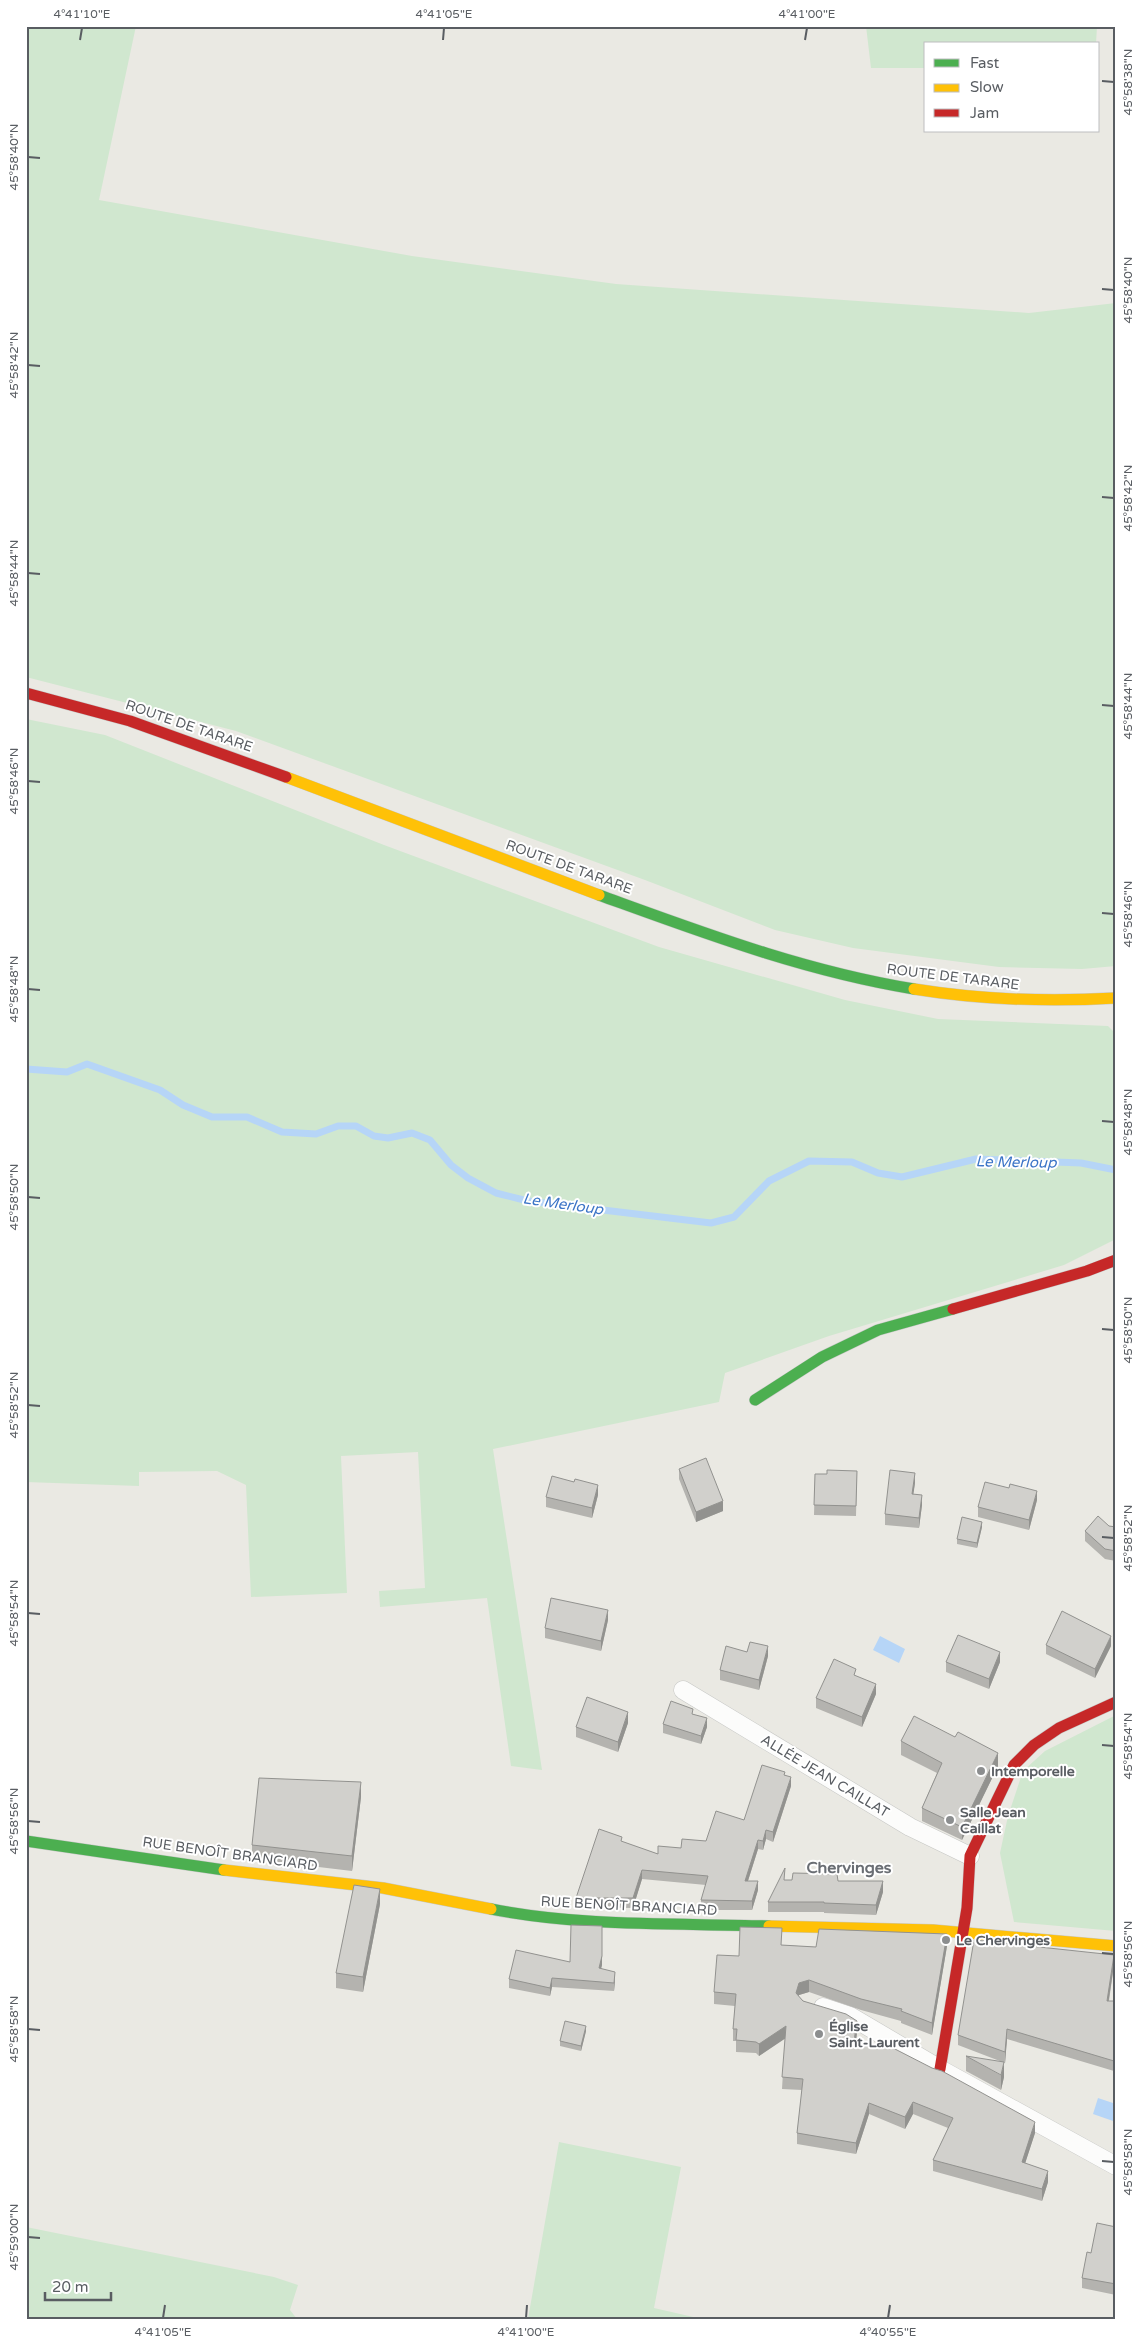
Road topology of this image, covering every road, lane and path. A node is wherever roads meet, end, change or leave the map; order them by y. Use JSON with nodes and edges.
{"nodes":[{"id":1,"x":26,"y":693,"type":"edge"},
{"id":2,"x":1116,"y":998,"type":"edge"},
{"id":3,"x":1116,"y":1260,"type":"edge"},
{"id":4,"x":755,"y":1400,"type":"dead end"},
{"id":5,"x":683,"y":1690,"type":"dead end"},
{"id":6,"x":1116,"y":1702,"type":"edge"},
{"id":7,"x":26,"y":1841,"type":"edge"},
{"id":8,"x":970,"y":1856,"type":"junction"},
{"id":9,"x":964,"y":1931,"type":"junction"},
{"id":10,"x":1116,"y":1946,"type":"edge"},
{"id":11,"x":806,"y":2002,"type":"edge"},
{"id":12,"x":940,"y":2069,"type":"junction"},
{"id":13,"x":1116,"y":2166,"type":"edge"}],
"edges":[{"from":1,"to":2,"type":"street","name":"ROUTE DE TARARE"},
{"from":3,"to":4,"type":"street"},
{"from":5,"to":8,"type":"street","name":"ALLÉE JEAN CAILLAT"},
{"from":6,"to":8,"type":"street"},
{"from":7,"to":9,"type":"street","name":"RUE BENOÎT BRANCIARD"},
{"from":8,"to":9,"type":"street"},
{"from":9,"to":10,"type":"street","name":"RUE BENOÎT BRANCIARD"},
{"from":9,"to":12,"type":"street"},
{"from":11,"to":12,"type":"street"},
{"from":12,"to":13,"type":"street"}]}
